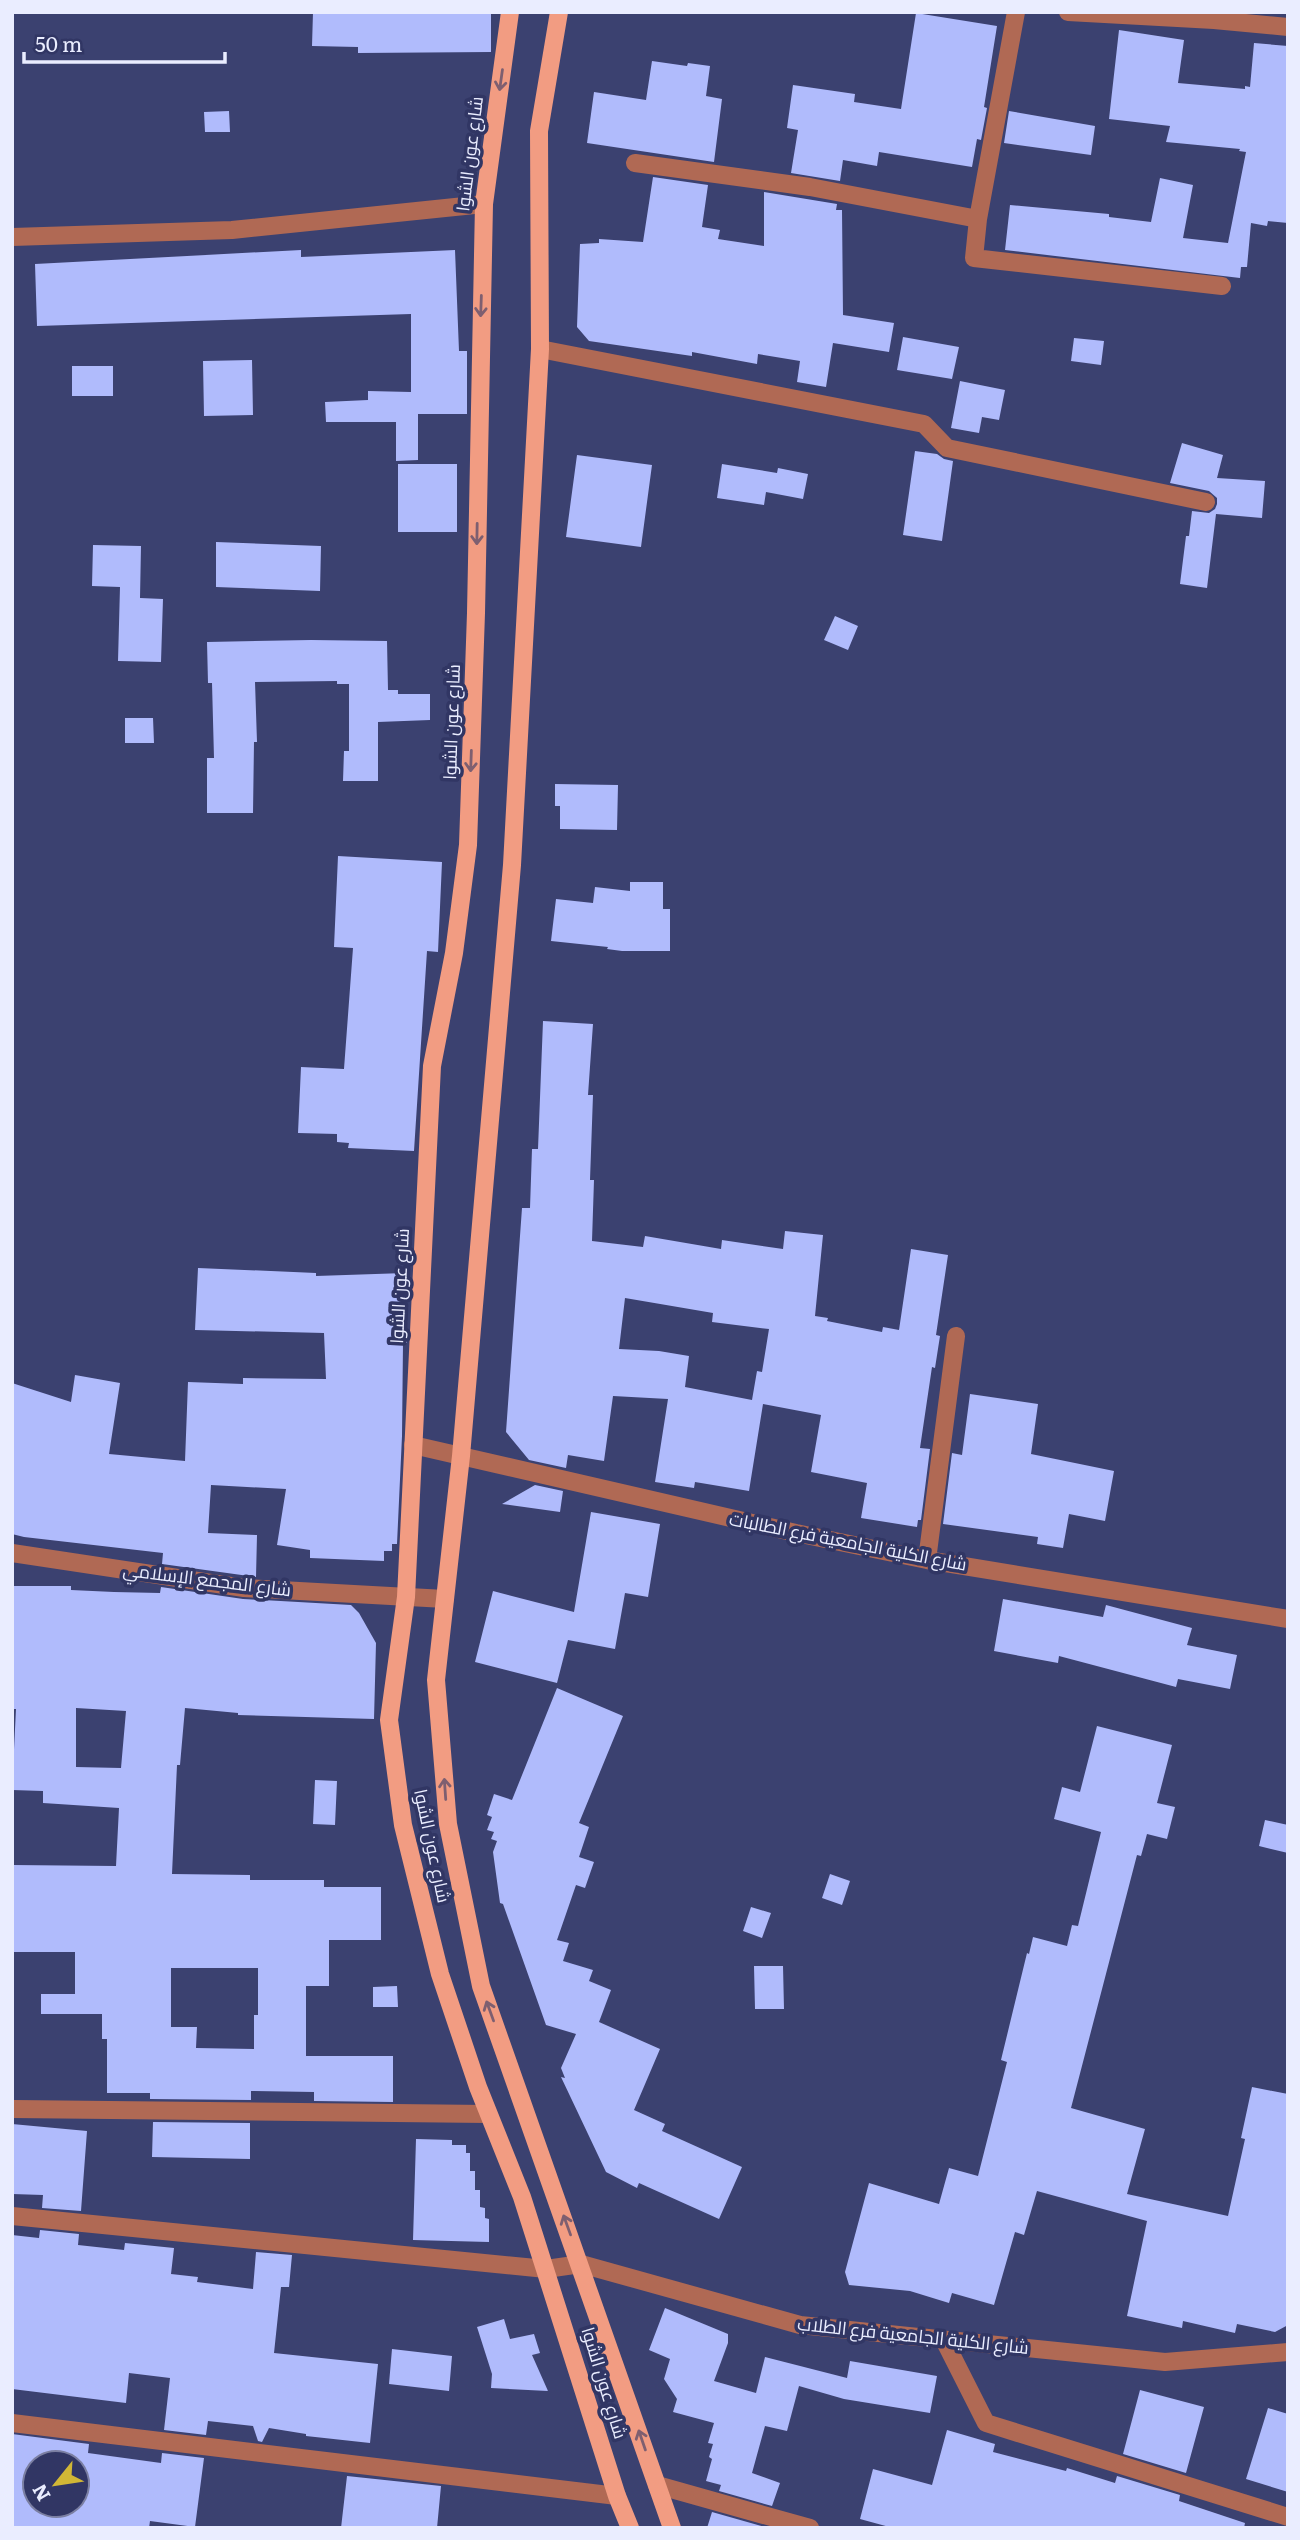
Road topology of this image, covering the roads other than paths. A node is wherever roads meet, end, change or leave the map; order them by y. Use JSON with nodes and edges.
{"nodes":[{"id":1,"x":510,"y":12,"type":"edge"},
{"id":2,"x":559,"y":12,"type":"edge"},
{"id":3,"x":1016,"y":12,"type":"edge"},
{"id":4,"x":1068,"y":12,"type":"edge"},
{"id":5,"x":1214,"y":16,"type":"edge"},
{"id":6,"x":1288,"y":27,"type":"edge"},
{"id":7,"x":635,"y":163,"type":"dead end"},
{"id":8,"x":484,"y":204,"type":"junction"},
{"id":9,"x":978,"y":219,"type":"junction"},
{"id":10,"x":12,"y":237,"type":"edge"},
{"id":11,"x":1222,"y":286,"type":"dead end"},
{"id":12,"x":540,"y":349,"type":"junction"},
{"id":13,"x":1206,"y":502,"type":"dead end"},
{"id":14,"x":956,"y":1336,"type":"dead end"},
{"id":15,"x":413,"y":1445,"type":"junction"},
{"id":16,"x":461,"y":1456,"type":"junction"},
{"id":17,"x":12,"y":1553,"type":"edge"},
{"id":18,"x":927,"y":1560,"type":"junction"},
{"id":19,"x":406,"y":1597,"type":"junction"},
{"id":20,"x":445,"y":1599,"type":"junction"},
{"id":21,"x":1288,"y":1619,"type":"edge"},
{"id":22,"x":12,"y":2109,"type":"edge"},
{"id":23,"x":488,"y":2114,"type":"junction"},
{"id":24,"x":12,"y":2216,"type":"edge"},
{"id":25,"x":581,"y":2264,"type":"junction"},
{"id":26,"x":546,"y":2269,"type":"junction"},
{"id":27,"x":944,"y":2340,"type":"junction"},
{"id":28,"x":1288,"y":2352,"type":"edge"},
{"id":29,"x":12,"y":2423,"type":"edge"},
{"id":30,"x":657,"y":2485,"type":"junction"},
{"id":31,"x":617,"y":2496,"type":"junction"},
{"id":32,"x":1288,"y":2517,"type":"edge"},
{"id":33,"x":630,"y":2528,"type":"edge"},
{"id":34,"x":672,"y":2528,"type":"edge"},
{"id":35,"x":810,"y":2528,"type":"edge"}],
"edges":[{"from":1,"to":8,"type":"main road","name":"شارع عون الشوا","one_way":true},
{"from":2,"to":12,"type":"main road","name":"شارع عون الشوا"},
{"from":3,"to":9,"type":"street"},
{"from":4,"to":5,"type":"street"},
{"from":5,"to":6,"type":"street"},
{"from":7,"to":9,"type":"street"},
{"from":8,"to":10,"type":"street"},
{"from":8,"to":15,"type":"main road","name":"شارع عون الشوا","one_way":true},
{"from":9,"to":11,"type":"street"},
{"from":12,"to":13,"type":"street"},
{"from":12,"to":16,"type":"main road","name":"شارع عون الشوا"},
{"from":14,"to":18,"type":"street"},
{"from":15,"to":16,"type":"street","name":"شارع الكلية الجامعية فرع الطالبات"},
{"from":15,"to":19,"type":"main road","name":"شارع عون الشوا"},
{"from":16,"to":18,"type":"street","name":"شارع الكلية الجامعية فرع الطالبات"},
{"from":16,"to":20,"type":"main road","name":"شارع عون الشوا"},
{"from":17,"to":19,"type":"street","name":"شارع المجمع الإسلامي"},
{"from":18,"to":21,"type":"street","name":"شارع الكلية الجامعية فرع الطالبات"},
{"from":19,"to":20,"type":"street","name":"شارع المجمع الإسلامي"},
{"from":19,"to":23,"type":"main road","name":"شارع عون الشوا"},
{"from":25,"to":20,"type":"main road","name":"شارع عون الشوا","one_way":true},
{"from":22,"to":23,"type":"street"},
{"from":23,"to":26,"type":"main road","name":"شارع عون الشوا"},
{"from":24,"to":26,"type":"street","name":"شارع الكلية الجامعية فرع الطلاب"},
{"from":25,"to":26,"type":"street","name":"شارع الكلية الجامعية فرع الطلاب"},
{"from":25,"to":27,"type":"street","name":"شارع الكلية الجامعية فرع الطلاب"},
{"from":30,"to":25,"type":"main road","name":"شارع عون الشوا","one_way":true},
{"from":26,"to":31,"type":"main road","name":"شارع عون الشوا"},
{"from":27,"to":28,"type":"street","name":"شارع الكلية الجامعية فرع الطلاب"},
{"from":27,"to":32,"type":"street"},
{"from":29,"to":31,"type":"street"},
{"from":30,"to":34,"type":"main road","name":"شارع عون الشوا"},
{"from":30,"to":35,"type":"street"},
{"from":31,"to":33,"type":"main road","name":"شارع عون الشوا"}]}
